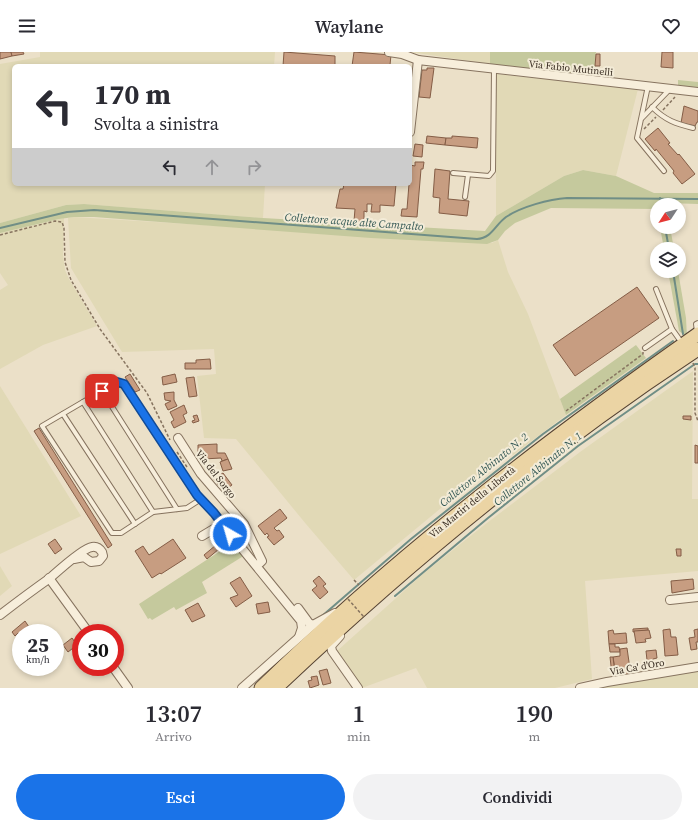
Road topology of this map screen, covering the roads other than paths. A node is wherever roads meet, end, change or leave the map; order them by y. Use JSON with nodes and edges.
{"nodes":[{"id":1,"x":389,"y":52,"type":"edge"},
{"id":2,"x":418,"y":60,"type":"junction"},
{"id":3,"x":494,"y":69,"type":"junction"},
{"id":4,"x":648,"y":86,"type":"junction"},
{"id":5,"x":670,"y":89,"type":"junction"},
{"id":6,"x":698,"y":92,"type":"edge"},
{"id":7,"x":652,"y":107,"type":"junction"},
{"id":8,"x":412,"y":114,"type":"edge"},
{"id":9,"x":641,"y":118,"type":"junction"},
{"id":10,"x":693,"y":128,"type":"dead end"},
{"id":11,"x":664,"y":172,"type":"dead end"},
{"id":12,"x":452,"y":174,"type":"dead end"},
{"id":13,"x":468,"y":175,"type":"junction"},
{"id":14,"x":466,"y":197,"type":"dead end"},
{"id":15,"x":656,"y":289,"type":"dead end"},
{"id":16,"x":672,"y":328,"type":"junction"},
{"id":17,"x":698,"y":331,"type":"edge"},
{"id":18,"x":683,"y":345,"type":"junction"},
{"id":19,"x":645,"y":348,"type":"road end"},
{"id":20,"x":698,"y":349,"type":"edge"},
{"id":21,"x":102,"y":391,"type":"junction"},
{"id":22,"x":83,"y":402,"type":"junction"},
{"id":23,"x":62,"y":414,"type":"junction"},
{"id":24,"x":175,"y":441,"type":"road end"},
{"id":25,"x":201,"y":499,"type":"junction"},
{"id":26,"x":177,"y":509,"type":"junction"},
{"id":27,"x":153,"y":512,"type":"junction"},
{"id":28,"x":135,"y":524,"type":"junction"},
{"id":29,"x":222,"y":524,"type":"junction"},
{"id":30,"x":202,"y":536,"type":"dead end"},
{"id":31,"x":74,"y":559,"type":"dead end"},
{"id":32,"x":258,"y":564,"type":"junction"},
{"id":33,"x":49,"y":578,"type":"junction"},
{"id":34,"x":698,"y":597,"type":"edge"},
{"id":35,"x":670,"y":600,"type":"dead end"},
{"id":36,"x":0,"y":615,"type":"edge"},
{"id":37,"x":348,"y":621,"type":"junction"},
{"id":38,"x":82,"y":624,"type":"edge"},
{"id":39,"x":317,"y":628,"type":"junction"},
{"id":40,"x":299,"y":637,"type":"junction"},
{"id":41,"x":303,"y":663,"type":"junction"},
{"id":42,"x":698,"y":667,"type":"edge"},
{"id":43,"x":119,"y":676,"type":"edge"},
{"id":44,"x":128,"y":688,"type":"edge"},
{"id":45,"x":242,"y":688,"type":"edge"},
{"id":46,"x":251,"y":688,"type":"edge"},
{"id":47,"x":262,"y":688,"type":"edge"},
{"id":48,"x":276,"y":688,"type":"edge"},
{"id":49,"x":283,"y":688,"type":"edge"},
{"id":50,"x":358,"y":688,"type":"edge"},
{"id":51,"x":580,"y":688,"type":"edge"}],
"edges":[{"from":1,"to":2,"type":"street","name":"Via Fabio Mutinelli"},
{"from":2,"to":3,"type":"street","name":"Via Fabio Mutinelli"},
{"from":2,"to":8,"type":"street"},
{"from":3,"to":4,"type":"street","name":"Via Fabio Mutinelli"},
{"from":3,"to":13,"type":"lane"},
{"from":4,"to":5,"type":"street","name":"Via Fabio Mutinelli"},
{"from":4,"to":9,"type":"lane"},
{"from":5,"to":6,"type":"street","name":"Via Fabio Mutinelli"},
{"from":5,"to":7,"type":"lane"},
{"from":7,"to":9,"type":"lane"},
{"from":7,"to":10,"type":"lane"},
{"from":9,"to":11,"type":"lane"},
{"from":12,"to":13,"type":"lane"},
{"from":13,"to":14,"type":"lane"},
{"from":15,"to":16,"type":"lane"},
{"from":16,"to":18,"type":"lane"},
{"from":16,"to":19,"type":"lane"},
{"from":17,"to":18,"type":"main road","name":"Via Martiri della Libertà"},
{"from":18,"to":39,"type":"main road","name":"Via Martiri della Libertà"},
{"from":20,"to":37,"type":"main road","name":"Via Martiri della Libertà"},
{"from":21,"to":22,"type":"lane"},
{"from":21,"to":25,"type":"lane"},
{"from":21,"to":26,"type":"lane"},
{"from":22,"to":23,"type":"lane"},
{"from":22,"to":27,"type":"lane"},
{"from":23,"to":28,"type":"lane"},
{"from":23,"to":28,"type":"lane"},
{"from":24,"to":32,"type":"street","name":"Via del Sorgo"},
{"from":25,"to":26,"type":"lane"},
{"from":25,"to":29,"type":"lane"},
{"from":26,"to":27,"type":"lane"},
{"from":27,"to":28,"type":"lane"},
{"from":29,"to":30,"type":"street"},
{"from":29,"to":32,"type":"street","name":"Via del Sorgo"},
{"from":31,"to":33,"type":"street"},
{"from":32,"to":39,"type":"street","name":"Via del Sorgo"},
{"from":32,"to":40,"type":"street","name":"Via del Sorgo"},
{"from":33,"to":36,"type":"street"},
{"from":33,"to":38,"type":"street"},
{"from":34,"to":35,"type":"street"},
{"from":37,"to":41,"type":"main road","name":"Via Martiri della Libertà"},
{"from":37,"to":50,"type":"street"},
{"from":39,"to":40,"type":"street"},
{"from":39,"to":46,"type":"main road"},
{"from":39,"to":47,"type":"main road","name":"Via Martiri della Libertà"},
{"from":40,"to":45,"type":"street"},
{"from":41,"to":48,"type":"main road","name":"Via Martiri della Libertà"},
{"from":41,"to":49,"type":"main road"},
{"from":42,"to":51,"type":"street","name":"Via Ca' d'Oro"},
{"from":43,"to":44,"type":"street"}]}
